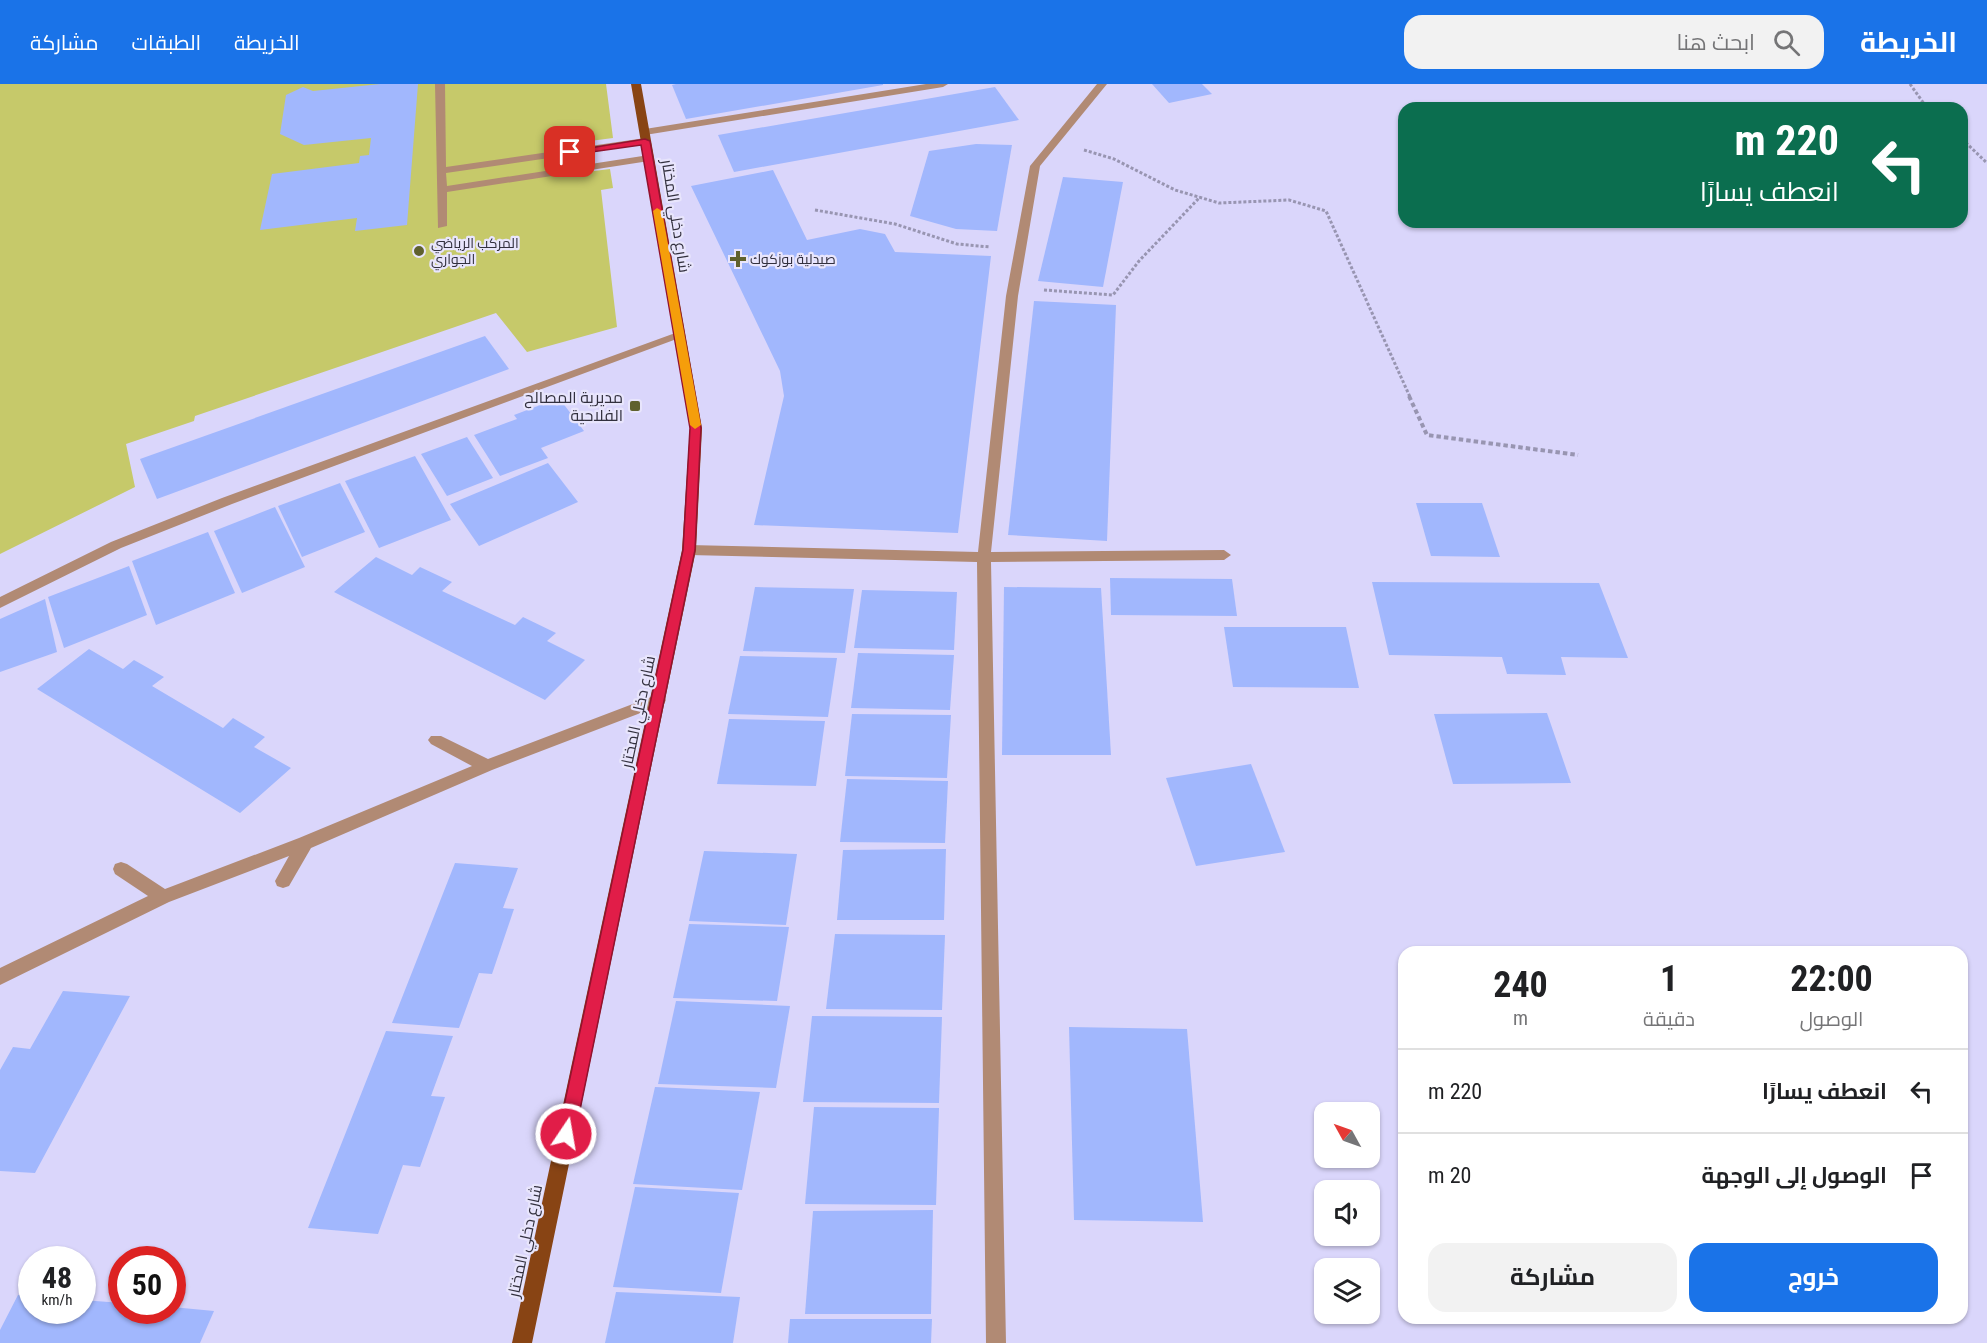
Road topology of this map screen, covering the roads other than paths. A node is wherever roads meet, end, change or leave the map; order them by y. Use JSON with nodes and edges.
{"nodes":[{"id":1,"x":440,"y":84,"type":"edge"},
{"id":2,"x":636,"y":84,"type":"edge"},
{"id":3,"x":943,"y":84,"type":"edge"},
{"id":4,"x":1102,"y":84,"type":"edge"},
{"id":5,"x":645,"y":137,"type":"junction"},
{"id":6,"x":649,"y":158,"type":"junction"},
{"id":7,"x":442,"y":171,"type":"junction"},
{"id":8,"x":442,"y":189,"type":"junction"},
{"id":9,"x":442,"y":226,"type":"dead end"},
{"id":10,"x":678,"y":335,"type":"junction"},
{"id":11,"x":689,"y":550,"type":"junction"},
{"id":12,"x":1224,"y":555,"type":"dead end"},
{"id":13,"x":984,"y":557,"type":"junction"},
{"id":14,"x":0,"y":603,"type":"edge"},
{"id":15,"x":659,"y":700,"type":"junction"},
{"id":16,"x":436,"y":740,"type":"dead end"},
{"id":17,"x":488,"y":766,"type":"junction"},
{"id":18,"x":305,"y":843,"type":"junction"},
{"id":19,"x":121,"y":869,"type":"dead end"},
{"id":20,"x":283,"y":881,"type":"dead end"},
{"id":21,"x":163,"y":897,"type":"junction"},
{"id":22,"x":0,"y":976,"type":"edge"},
{"id":23,"x":522,"y":1343,"type":"edge"},
{"id":24,"x":996,"y":1343,"type":"edge"}],
"edges":[{"from":1,"to":7,"type":"street"},
{"from":2,"to":5,"type":"main road","name":"شارع دخلي المختار"},
{"from":3,"to":5,"type":"street"},
{"from":4,"to":13,"type":"street"},
{"from":5,"to":6,"type":"main road","name":"شارع دخلي المختار"},
{"from":5,"to":7,"type":"street"},
{"from":6,"to":8,"type":"street"},
{"from":6,"to":10,"type":"main road","name":"شارع دخلي المختار"},
{"from":7,"to":8,"type":"street"},
{"from":8,"to":9,"type":"street"},
{"from":10,"to":11,"type":"main road","name":"شارع دخلي المختار"},
{"from":10,"to":14,"type":"street"},
{"from":11,"to":13,"type":"street"},
{"from":11,"to":15,"type":"main road","name":"شارع دخلي المختار"},
{"from":12,"to":13,"type":"street"},
{"from":13,"to":24,"type":"street"},
{"from":15,"to":17,"type":"street"},
{"from":15,"to":23,"type":"main road","name":"شارع دخلي المختار"},
{"from":16,"to":17,"type":"street"},
{"from":17,"to":18,"type":"street"},
{"from":18,"to":20,"type":"street"},
{"from":18,"to":21,"type":"street"},
{"from":19,"to":21,"type":"street"},
{"from":21,"to":22,"type":"street"}]}
